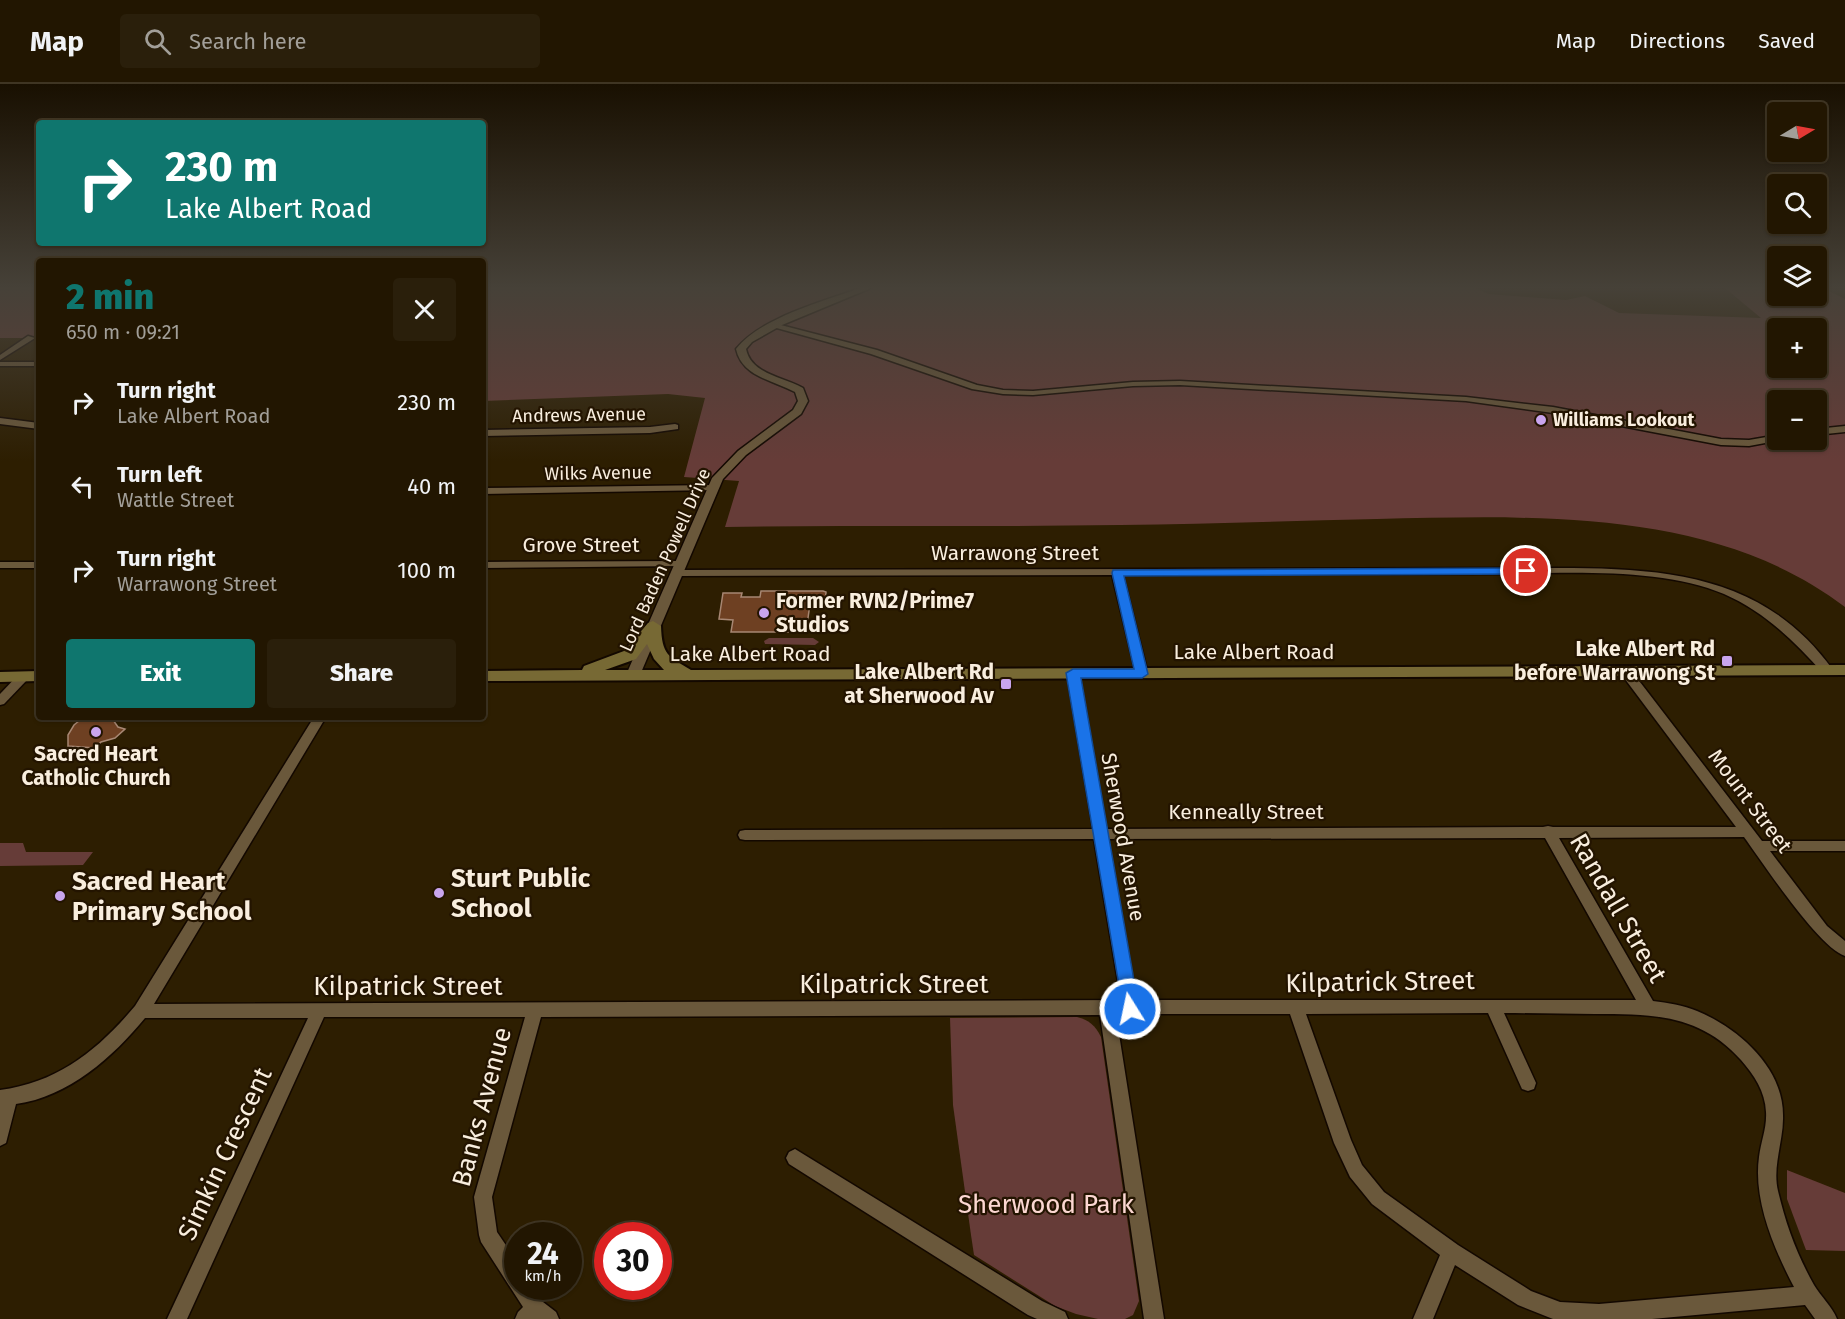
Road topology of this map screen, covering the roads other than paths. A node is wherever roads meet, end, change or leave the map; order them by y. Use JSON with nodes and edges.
{"nodes":[{"id":1,"x":19,"y":346,"type":"edge"},
{"id":2,"x":744,"y":346,"type":"edge"},
{"id":3,"x":851,"y":346,"type":"edge"},
{"id":4,"x":0,"y":358,"type":"edge"},
{"id":5,"x":0,"y":364,"type":"edge"},
{"id":6,"x":36,"y":364,"type":"edge"},
{"id":7,"x":0,"y":421,"type":"edge"},
{"id":8,"x":36,"y":426,"type":"edge"},
{"id":9,"x":675,"y":427,"type":"dead end"},
{"id":10,"x":1845,"y":429,"type":"edge"},
{"id":11,"x":1827,"y":431,"type":"edge"},
{"id":12,"x":486,"y":433,"type":"edge"},
{"id":13,"x":1767,"y":440,"type":"edge"},
{"id":14,"x":713,"y":488,"type":"junction"},
{"id":15,"x":486,"y":491,"type":"edge"},
{"id":16,"x":486,"y":564,"type":"edge"},
{"id":17,"x":0,"y":565,"type":"edge"},
{"id":18,"x":36,"y":565,"type":"edge"},
{"id":19,"x":678,"y":569,"type":"junction"},
{"id":20,"x":1118,"y":573,"type":"junction"},
{"id":21,"x":653,"y":626,"type":"junction"},
{"id":22,"x":1827,"y":670,"type":"junction"},
{"id":23,"x":1845,"y":670,"type":"edge"},
{"id":24,"x":1626,"y":672,"type":"junction"},
{"id":25,"x":1073,"y":673,"type":"junction"},
{"id":26,"x":1142,"y":674,"type":"junction"},
{"id":27,"x":633,"y":675,"type":"junction"},
{"id":28,"x":693,"y":675,"type":"junction"},
{"id":29,"x":31,"y":676,"type":"edge"},
{"id":30,"x":486,"y":676,"type":"edge"},
{"id":31,"x":566,"y":676,"type":"junction"},
{"id":32,"x":0,"y":677,"type":"edge"},
{"id":33,"x":0,"y":701,"type":"edge"},
{"id":34,"x":318,"y":720,"type":"edge"},
{"id":35,"x":1548,"y":831,"type":"junction"},
{"id":36,"x":1746,"y":832,"type":"junction"},
{"id":37,"x":1100,"y":834,"type":"junction"},
{"id":38,"x":746,"y":835,"type":"dead end"},
{"id":39,"x":1758,"y":846,"type":"junction"},
{"id":40,"x":1845,"y":846,"type":"edge"},
{"id":41,"x":1845,"y":950,"type":"edge"},
{"id":42,"x":1493,"y":1006,"type":"junction"},
{"id":43,"x":1648,"y":1007,"type":"junction"},
{"id":44,"x":1107,"y":1009,"type":"junction"},
{"id":45,"x":1130,"y":1009,"type":"junction"},
{"id":46,"x":1296,"y":1009,"type":"junction"},
{"id":47,"x":141,"y":1011,"type":"junction"},
{"id":48,"x":319,"y":1011,"type":"junction"},
{"id":49,"x":536,"y":1011,"type":"junction"},
{"id":50,"x":1528,"y":1083,"type":"dead end"},
{"id":51,"x":4,"y":1097,"type":"edge"},
{"id":52,"x":0,"y":1137,"type":"edge"},
{"id":53,"x":795,"y":1158,"type":"dead end"},
{"id":54,"x":1451,"y":1252,"type":"junction"},
{"id":55,"x":504,"y":1260,"type":"edge"},
{"id":56,"x":1809,"y":1295,"type":"junction"},
{"id":57,"x":529,"y":1300,"type":"edge"},
{"id":58,"x":537,"y":1315,"type":"edge"},
{"id":59,"x":177,"y":1319,"type":"edge"},
{"id":60,"x":1058,"y":1319,"type":"edge"},
{"id":61,"x":1154,"y":1319,"type":"edge"},
{"id":62,"x":1423,"y":1319,"type":"edge"},
{"id":63,"x":1827,"y":1319,"type":"edge"}],
"edges":[{"from":1,"to":4,"type":"street"},
{"from":2,"to":14,"type":"street","name":"Lord Baden Powell Drive"},
{"from":3,"to":13,"type":"street"},
{"from":5,"to":6,"type":"street"},
{"from":7,"to":8,"type":"street"},
{"from":9,"to":12,"type":"street","name":"Andrews Avenue"},
{"from":10,"to":11,"type":"street"},
{"from":14,"to":15,"type":"street","name":"Wilks Avenue"},
{"from":14,"to":19,"type":"street","name":"Lord Baden Powell Drive"},
{"from":16,"to":19,"type":"street","name":"Grove Street"},
{"from":17,"to":18,"type":"street"},
{"from":19,"to":20,"type":"street","name":"Warrawong Street"},
{"from":19,"to":21,"type":"street","name":"Lord Baden Powell Drive"},
{"from":20,"to":22,"type":"street","name":"Warrawong Street"},
{"from":20,"to":26,"type":"street"},
{"from":21,"to":27,"type":"street","name":"Lord Baden Powell Drive"},
{"from":21,"to":28,"type":"main road"},
{"from":21,"to":31,"type":"main road"},
{"from":22,"to":23,"type":"main road","name":"Lake Albert Road"},
{"from":22,"to":24,"type":"main road","name":"Lake Albert Road"},
{"from":24,"to":26,"type":"main road","name":"Lake Albert Road"},
{"from":24,"to":36,"type":"street","name":"Mount Street"},
{"from":25,"to":26,"type":"main road","name":"Lake Albert Road"},
{"from":25,"to":28,"type":"main road","name":"Lake Albert Road"},
{"from":25,"to":37,"type":"street","name":"Sherwood Avenue"},
{"from":27,"to":28,"type":"main road","name":"Lake Albert Road"},
{"from":27,"to":31,"type":"main road","name":"Lake Albert Road"},
{"from":29,"to":32,"type":"main road"},
{"from":29,"to":33,"type":"street"},
{"from":30,"to":31,"type":"main road","name":"Lake Albert Road"},
{"from":34,"to":47,"type":"street"},
{"from":35,"to":36,"type":"street","name":"Kenneally Street"},
{"from":35,"to":37,"type":"street","name":"Kenneally Street"},
{"from":35,"to":43,"type":"street","name":"Randall Street"},
{"from":36,"to":39,"type":"street","name":"Mount Street"},
{"from":37,"to":38,"type":"street","name":"Kenneally Street"},
{"from":37,"to":45,"type":"street","name":"Sherwood Avenue"},
{"from":39,"to":40,"type":"street"},
{"from":39,"to":41,"type":"street","name":"Mount Street"},
{"from":42,"to":43,"type":"street","name":"Kilpatrick Street"},
{"from":42,"to":46,"type":"street","name":"Kilpatrick Street"},
{"from":42,"to":50,"type":"street"},
{"from":43,"to":56,"type":"street","name":"Kilpatrick Street"},
{"from":44,"to":45,"type":"street","name":"Kilpatrick Street"},
{"from":44,"to":49,"type":"street","name":"Kilpatrick Street"},
{"from":44,"to":61,"type":"street"},
{"from":45,"to":46,"type":"street","name":"Kilpatrick Street"},
{"from":46,"to":54,"type":"street"},
{"from":47,"to":48,"type":"street","name":"Kilpatrick Street"},
{"from":47,"to":51,"type":"street"},
{"from":48,"to":49,"type":"street","name":"Kilpatrick Street"},
{"from":48,"to":59,"type":"street","name":"Simkin Crescent"},
{"from":49,"to":55,"type":"street","name":"Banks Avenue"},
{"from":51,"to":52,"type":"street"},
{"from":53,"to":60,"type":"street"},
{"from":54,"to":56,"type":"street"},
{"from":54,"to":62,"type":"street"},
{"from":56,"to":63,"type":"street","name":"Kilpatrick Street"},
{"from":57,"to":58,"type":"street"}]}
